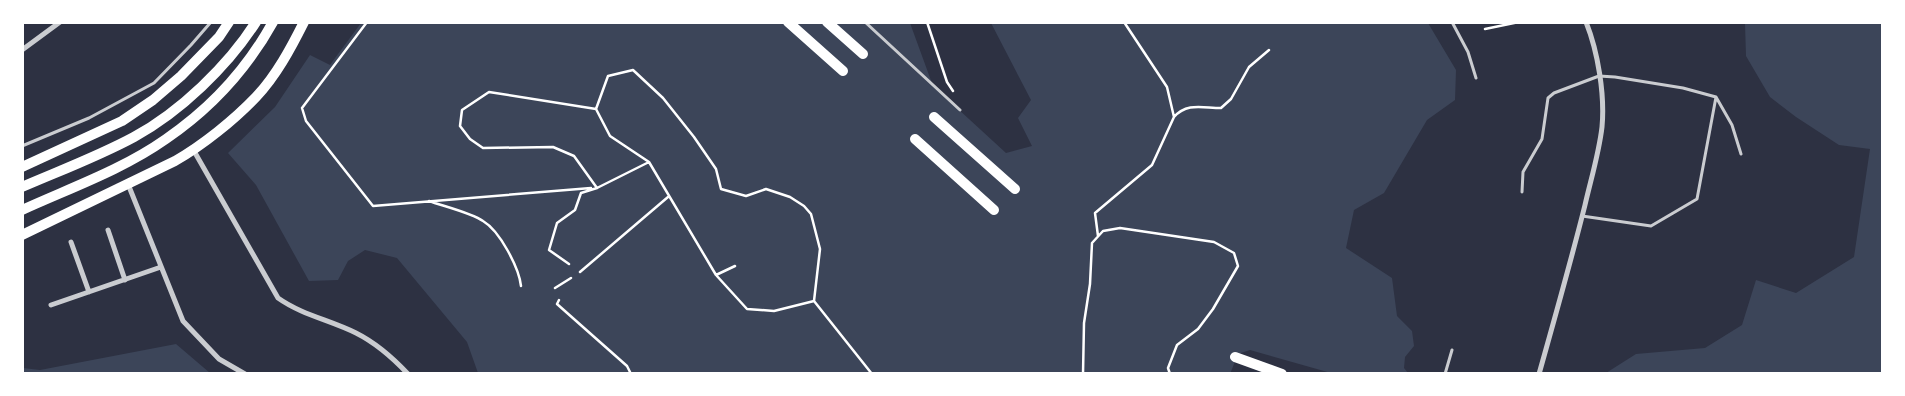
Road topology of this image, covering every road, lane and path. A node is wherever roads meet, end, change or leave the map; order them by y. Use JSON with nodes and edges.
{"nodes":[{"id":1,"x":60,"y":22,"type":"edge"},
{"id":2,"x":211,"y":22,"type":"edge"},
{"id":3,"x":229,"y":22,"type":"edge"},
{"id":4,"x":256,"y":22,"type":"edge"},
{"id":5,"x":273,"y":22,"type":"edge"},
{"id":6,"x":304,"y":22,"type":"edge"},
{"id":7,"x":367,"y":22,"type":"edge"},
{"id":8,"x":788,"y":22,"type":"edge"},
{"id":9,"x":827,"y":22,"type":"edge"},
{"id":10,"x":865,"y":22,"type":"edge"},
{"id":11,"x":927,"y":22,"type":"edge"},
{"id":12,"x":1124,"y":22,"type":"edge"},
{"id":13,"x":1452,"y":22,"type":"edge"},
{"id":14,"x":1519,"y":22,"type":"edge"},
{"id":15,"x":1586,"y":22,"type":"edge"},
{"id":16,"x":1485,"y":29,"type":"dead end"},
{"id":17,"x":22,"y":50,"type":"edge"},
{"id":18,"x":1269,"y":50,"type":"dead end"},
{"id":19,"x":863,"y":54,"type":"dead end"},
{"id":20,"x":843,"y":71,"type":"dead end"},
{"id":21,"x":1599,"y":76,"type":"junction"},
{"id":22,"x":1476,"y":78,"type":"dead end"},
{"id":23,"x":956,"y":96,"type":"dead end"},
{"id":24,"x":1716,"y":97,"type":"junction"},
{"id":25,"x":596,"y":109,"type":"junction"},
{"id":26,"x":960,"y":110,"type":"dead end"},
{"id":27,"x":934,"y":117,"type":"dead end"},
{"id":28,"x":1174,"y":117,"type":"junction"},
{"id":29,"x":916,"y":139,"type":"dead end"},
{"id":30,"x":22,"y":146,"type":"edge"},
{"id":31,"x":194,"y":151,"type":"junction"},
{"id":32,"x":1741,"y":154,"type":"dead end"},
{"id":33,"x":649,"y":162,"type":"junction"},
{"id":34,"x":22,"y":167,"type":"edge"},
{"id":35,"x":128,"y":184,"type":"junction"},
{"id":36,"x":22,"y":187,"type":"edge"},
{"id":37,"x":597,"y":188,"type":"junction"},
{"id":38,"x":1015,"y":189,"type":"dead end"},
{"id":39,"x":1522,"y":192,"type":"dead end"},
{"id":40,"x":668,"y":196,"type":"junction"},
{"id":41,"x":428,"y":200,"type":"junction"},
{"id":42,"x":22,"y":210,"type":"edge"},
{"id":43,"x":994,"y":210,"type":"dead end"},
{"id":44,"x":1582,"y":216,"type":"junction"},
{"id":45,"x":108,"y":230,"type":"dead end"},
{"id":46,"x":22,"y":235,"type":"edge"},
{"id":47,"x":1098,"y":236,"type":"junction"},
{"id":48,"x":71,"y":242,"type":"dead end"},
{"id":49,"x":569,"y":264,"type":"dead end"},
{"id":50,"x":735,"y":266,"type":"dead end"},
{"id":51,"x":161,"y":267,"type":"junction"},
{"id":52,"x":580,"y":272,"type":"dead end"},
{"id":53,"x":716,"y":275,"type":"junction"},
{"id":54,"x":571,"y":278,"type":"dead end"},
{"id":55,"x":125,"y":280,"type":"junction"},
{"id":56,"x":521,"y":286,"type":"dead end"},
{"id":57,"x":555,"y":288,"type":"dead end"},
{"id":58,"x":89,"y":292,"type":"junction"},
{"id":59,"x":559,"y":300,"type":"dead end"},
{"id":60,"x":814,"y":301,"type":"junction"},
{"id":61,"x":51,"y":305,"type":"dead end"},
{"id":62,"x":1452,"y":350,"type":"dead end"},
{"id":63,"x":1235,"y":358,"type":"dead end"},
{"id":64,"x":245,"y":374,"type":"edge"},
{"id":65,"x":408,"y":374,"type":"edge"},
{"id":66,"x":632,"y":374,"type":"edge"},
{"id":67,"x":872,"y":374,"type":"edge"},
{"id":68,"x":1083,"y":374,"type":"edge"},
{"id":69,"x":1170,"y":374,"type":"edge"},
{"id":70,"x":1282,"y":374,"type":"edge"},
{"id":71,"x":1444,"y":374,"type":"edge"},
{"id":72,"x":1539,"y":374,"type":"edge"}],
"edges":[{"from":1,"to":17,"type":"street"},
{"from":2,"to":30,"type":"lane"},
{"from":3,"to":34,"type":"main road"},
{"from":4,"to":36,"type":"main road"},
{"from":5,"to":42,"type":"main road"},
{"from":6,"to":31,"type":"main road"},
{"from":7,"to":41,"type":"path"},
{"from":8,"to":20,"type":"main road"},
{"from":9,"to":19,"type":"main road"},
{"from":10,"to":26,"type":"lane"},
{"from":11,"to":23,"type":"path"},
{"from":12,"to":28,"type":"path"},
{"from":13,"to":22,"type":"lane"},
{"from":14,"to":16,"type":"path"},
{"from":15,"to":21,"type":"street"},
{"from":18,"to":28,"type":"path"},
{"from":21,"to":24,"type":"lane"},
{"from":21,"to":39,"type":"lane"},
{"from":21,"to":44,"type":"street"},
{"from":24,"to":32,"type":"lane"},
{"from":24,"to":44,"type":"lane"},
{"from":25,"to":33,"type":"path"},
{"from":25,"to":37,"type":"path"},
{"from":25,"to":60,"type":"path"},
{"from":27,"to":38,"type":"main road"},
{"from":28,"to":47,"type":"path"},
{"from":29,"to":43,"type":"main road"},
{"from":31,"to":35,"type":"main road"},
{"from":31,"to":65,"type":"street"},
{"from":33,"to":37,"type":"path"},
{"from":33,"to":40,"type":"path"},
{"from":35,"to":46,"type":"main road"},
{"from":35,"to":51,"type":"street"},
{"from":37,"to":41,"type":"path"},
{"from":37,"to":49,"type":"path"},
{"from":40,"to":52,"type":"path"},
{"from":40,"to":53,"type":"path"},
{"from":41,"to":56,"type":"path"},
{"from":44,"to":72,"type":"street"},
{"from":45,"to":55,"type":"street"},
{"from":47,"to":68,"type":"path"},
{"from":47,"to":69,"type":"path"},
{"from":48,"to":58,"type":"street"},
{"from":50,"to":53,"type":"path"},
{"from":51,"to":55,"type":"street"},
{"from":51,"to":64,"type":"street"},
{"from":53,"to":60,"type":"path"},
{"from":54,"to":57,"type":"path"},
{"from":55,"to":58,"type":"street"},
{"from":58,"to":61,"type":"street"},
{"from":59,"to":66,"type":"path"},
{"from":60,"to":67,"type":"path"},
{"from":62,"to":71,"type":"lane"},
{"from":63,"to":70,"type":"main road"}]}
